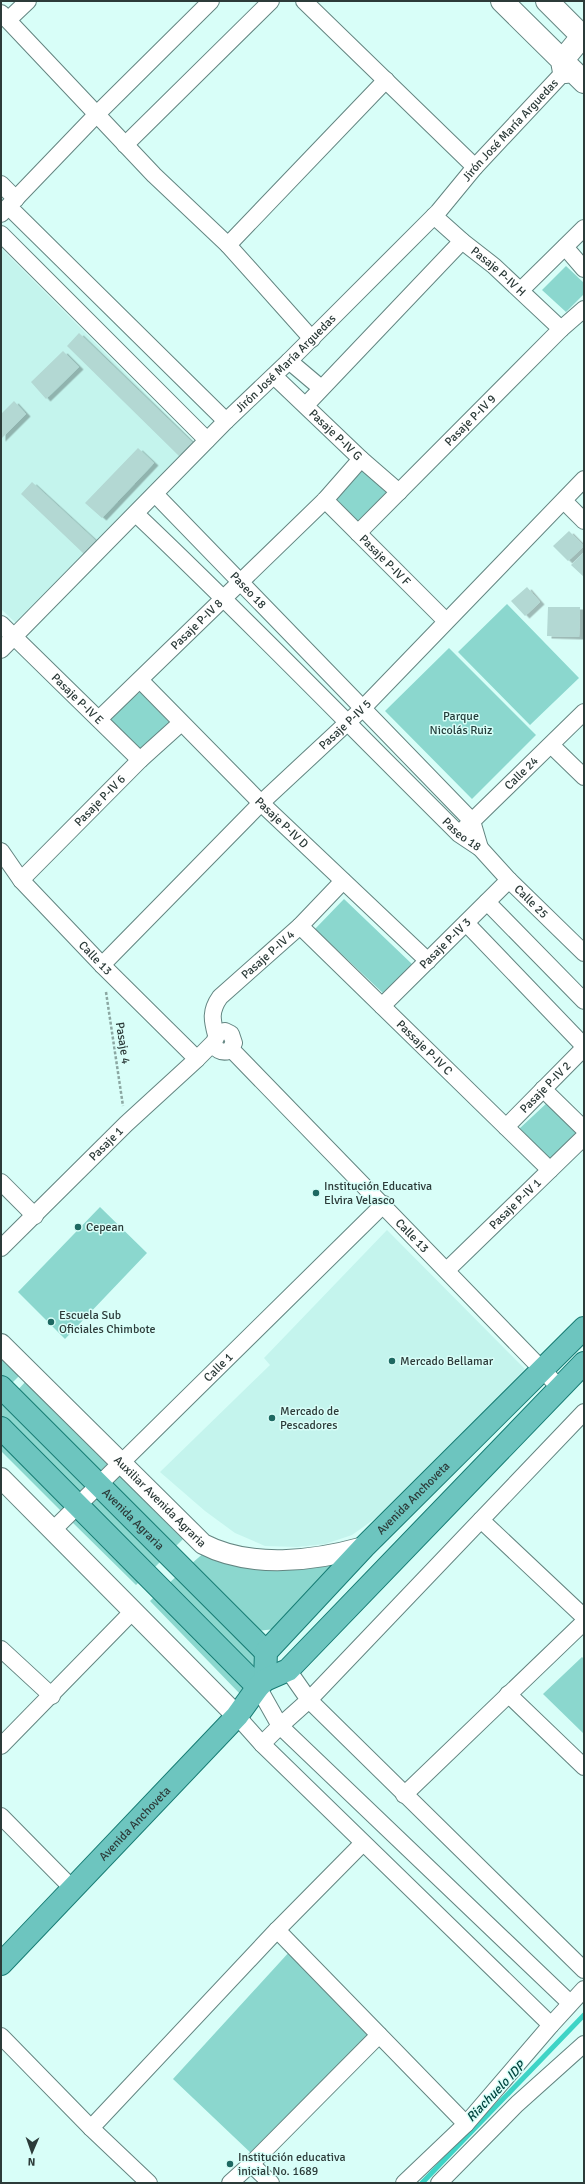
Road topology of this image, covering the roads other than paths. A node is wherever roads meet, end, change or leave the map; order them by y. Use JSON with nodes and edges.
{"nodes":[{"id":1,"x":28,"y":1,"type":"edge"},
{"id":2,"x":211,"y":1,"type":"edge"},
{"id":3,"x":271,"y":1,"type":"edge"},
{"id":4,"x":304,"y":1,"type":"edge"},
{"id":5,"x":502,"y":1,"type":"edge"},
{"id":6,"x":547,"y":1,"type":"edge"},
{"id":7,"x":5,"y":17,"type":"edge"},
{"id":8,"x":583,"y":36,"type":"edge"},
{"id":9,"x":574,"y":70,"type":"edge"},
{"id":10,"x":386,"y":80,"type":"junction"},
{"id":11,"x":97,"y":114,"type":"junction"},
{"id":12,"x":125,"y":145,"type":"junction"},
{"id":13,"x":475,"y":167,"type":"junction"},
{"id":14,"x":1,"y":184,"type":"edge"},
{"id":15,"x":9,"y":207,"type":"edge"},
{"id":16,"x":434,"y":216,"type":"junction"},
{"id":17,"x":584,"y":228,"type":"edge"},
{"id":18,"x":1,"y":234,"type":"edge"},
{"id":19,"x":462,"y":242,"type":"junction"},
{"id":20,"x":228,"y":245,"type":"junction"},
{"id":21,"x":565,"y":247,"type":"junction"},
{"id":22,"x":584,"y":269,"type":"edge"},
{"id":23,"x":521,"y":290,"type":"junction"},
{"id":24,"x":584,"y":309,"type":"edge"},
{"id":25,"x":561,"y":329,"type":"junction"},
{"id":26,"x":312,"y":339,"type":"junction"},
{"id":27,"x":289,"y":361,"type":"junction"},
{"id":28,"x":274,"y":376,"type":"junction"},
{"id":29,"x":321,"y":388,"type":"junction"},
{"id":30,"x":306,"y":406,"type":"junction"},
{"id":31,"x":226,"y":421,"type":"junction"},
{"id":32,"x":207,"y":440,"type":"junction"},
{"id":33,"x":361,"y":459,"type":"junction"},
{"id":34,"x":584,"y":479,"type":"edge"},
{"id":35,"x":399,"y":492,"type":"junction"},
{"id":36,"x":155,"y":494,"type":"junction"},
{"id":37,"x":325,"y":500,"type":"junction"},
{"id":38,"x":564,"y":501,"type":"junction"},
{"id":39,"x":136,"y":514,"type":"junction"},
{"id":40,"x":584,"y":521,"type":"edge"},
{"id":41,"x":358,"y":533,"type":"junction"},
{"id":42,"x":239,"y":583,"type":"junction"},
{"id":43,"x":224,"y":597,"type":"junction"},
{"id":44,"x":445,"y":620,"type":"junction"},
{"id":45,"x":1,"y":624,"type":"edge"},
{"id":46,"x":15,"y":637,"type":"junction"},
{"id":47,"x":1,"y":650,"type":"edge"},
{"id":48,"x":140,"y":680,"type":"junction"},
{"id":49,"x":362,"y":709,"type":"junction"},
{"id":50,"x":584,"y":712,"type":"edge"},
{"id":51,"x":99,"y":720,"type":"junction"},
{"id":52,"x":180,"y":723,"type":"junction"},
{"id":53,"x":347,"y":724,"type":"junction"},
{"id":54,"x":551,"y":744,"type":"junction"},
{"id":55,"x":140,"y":760,"type":"junction"},
{"id":56,"x":584,"y":777,"type":"edge"},
{"id":57,"x":261,"y":803,"type":"junction"},
{"id":58,"x":472,"y":821,"type":"junction"},
{"id":59,"x":459,"y":834,"type":"junction"},
{"id":60,"x":480,"y":848,"type":"junction"},
{"id":61,"x":2,"y":855,"type":"edge"},
{"id":62,"x":21,"y":880,"type":"junction"},
{"id":63,"x":509,"y":880,"type":"junction"},
{"id":64,"x":344,"y":881,"type":"junction"},
{"id":65,"x":487,"y":902,"type":"junction"},
{"id":66,"x":466,"y":923,"type":"junction"},
{"id":67,"x":300,"y":926,"type":"junction"},
{"id":68,"x":584,"y":953,"type":"edge"},
{"id":69,"x":428,"y":961,"type":"junction"},
{"id":70,"x":102,"y":965,"type":"junction"},
{"id":71,"x":584,"y":1001,"type":"edge"},
{"id":72,"x":382,"y":1006,"type":"junction"},
{"id":73,"x":215,"y":1039,"type":"junction"},
{"id":74,"x":584,"y":1047,"type":"edge"},
{"id":75,"x":197,"y":1059,"type":"junction"},
{"id":76,"x":543,"y":1089,"type":"junction"},
{"id":77,"x":506,"y":1127,"type":"junction"},
{"id":78,"x":584,"y":1129,"type":"edge"},
{"id":79,"x":584,"y":1137,"type":"edge"},
{"id":80,"x":550,"y":1170,"type":"junction"},
{"id":81,"x":1,"y":1182,"type":"edge"},
{"id":82,"x":384,"y":1204,"type":"junction"},
{"id":83,"x":36,"y":1216,"type":"junction"},
{"id":84,"x":1,"y":1248,"type":"edge"},
{"id":85,"x":447,"y":1270,"type":"junction"},
{"id":86,"x":584,"y":1328,"type":"edge"},
{"id":87,"x":1,"y":1344,"type":"edge"},
{"id":88,"x":584,"y":1363,"type":"edge"},
{"id":89,"x":543,"y":1370,"type":"junction"},
{"id":90,"x":1,"y":1387,"type":"edge"},
{"id":91,"x":560,"y":1388,"type":"junction"},
{"id":92,"x":584,"y":1412,"type":"edge"},
{"id":93,"x":1,"y":1428,"type":"edge"},
{"id":94,"x":121,"y":1462,"type":"junction"},
{"id":95,"x":1,"y":1478,"type":"edge"},
{"id":96,"x":98,"y":1484,"type":"junction"},
{"id":97,"x":78,"y":1505,"type":"junction"},
{"id":98,"x":481,"y":1520,"type":"junction"},
{"id":99,"x":53,"y":1530,"type":"junction"},
{"id":100,"x":364,"y":1547,"type":"junction"},
{"id":101,"x":133,"y":1611,"type":"junction"},
{"id":102,"x":584,"y":1617,"type":"edge"},
{"id":103,"x":584,"y":1622,"type":"edge"},
{"id":104,"x":1,"y":1649,"type":"edge"},
{"id":105,"x":266,"y":1652,"type":"junction"},
{"id":106,"x":288,"y":1670,"type":"junction"},
{"id":107,"x":262,"y":1684,"type":"junction"},
{"id":108,"x":508,"y":1694,"type":"junction"},
{"id":109,"x":52,"y":1696,"type":"junction"},
{"id":110,"x":308,"y":1700,"type":"junction"},
{"id":111,"x":237,"y":1716,"type":"junction"},
{"id":112,"x":280,"y":1726,"type":"junction"},
{"id":113,"x":262,"y":1744,"type":"junction"},
{"id":114,"x":1,"y":1746,"type":"edge"},
{"id":115,"x":584,"y":1767,"type":"edge"},
{"id":116,"x":404,"y":1795,"type":"junction"},
{"id":117,"x":1,"y":1816,"type":"edge"},
{"id":118,"x":363,"y":1843,"type":"junction"},
{"id":119,"x":73,"y":1889,"type":"junction"},
{"id":120,"x":277,"y":1930,"type":"junction"},
{"id":121,"x":1,"y":1964,"type":"edge"},
{"id":122,"x":584,"y":1970,"type":"edge"},
{"id":123,"x":584,"y":1989,"type":"edge"},
{"id":124,"x":570,"y":2003,"type":"junction"},
{"id":125,"x":551,"y":2025,"type":"junction"},
{"id":126,"x":379,"y":2035,"type":"junction"},
{"id":127,"x":1,"y":2036,"type":"edge"},
{"id":128,"x":584,"y":2044,"type":"edge"},
{"id":129,"x":466,"y":2124,"type":"junction"},
{"id":130,"x":91,"y":2128,"type":"junction"},
{"id":131,"x":252,"y":2164,"type":"junction"},
{"id":132,"x":149,"y":2183,"type":"edge"},
{"id":133,"x":230,"y":2183,"type":"edge"},
{"id":134,"x":271,"y":2183,"type":"edge"},
{"id":135,"x":404,"y":2183,"type":"edge"},
{"id":136,"x":439,"y":2183,"type":"edge"}],
"edges":[{"from":1,"to":7,"type":"street"},
{"from":2,"to":11,"type":"street"},
{"from":3,"to":12,"type":"street"},
{"from":4,"to":10,"type":"street"},
{"from":5,"to":9,"type":"main road"},
{"from":6,"to":8,"type":"main road"},
{"from":7,"to":11,"type":"street"},
{"from":8,"to":9,"type":"main road"},
{"from":9,"to":13,"type":"street","name":"Jirón José María Arguedas"},
{"from":10,"to":13,"type":"street"},
{"from":10,"to":20,"type":"street"},
{"from":11,"to":12,"type":"street"},
{"from":11,"to":15,"type":"street"},
{"from":12,"to":20,"type":"street"},
{"from":13,"to":16,"type":"street","name":"Jirón José María Arguedas"},
{"from":14,"to":15,"type":"street"},
{"from":15,"to":31,"type":"street"},
{"from":16,"to":19,"type":"street","name":"Pasaje P-IV H"},
{"from":16,"to":26,"type":"street","name":"Jirón José María Arguedas"},
{"from":17,"to":21,"type":"street"},
{"from":18,"to":32,"type":"street"},
{"from":19,"to":23,"type":"street","name":"Pasaje P-IV H"},
{"from":19,"to":29,"type":"street"},
{"from":20,"to":26,"type":"street"},
{"from":21,"to":22,"type":"street"},
{"from":21,"to":23,"type":"street"},
{"from":23,"to":25,"type":"street","name":"Pasaje P-IV H"},
{"from":24,"to":25,"type":"street","name":"Pasaje P-IV 9"},
{"from":25,"to":35,"type":"street","name":"Pasaje P-IV 9"},
{"from":26,"to":27,"type":"street","name":"Jirón José María Arguedas"},
{"from":27,"to":28,"type":"street","name":"Jirón José María Arguedas"},
{"from":27,"to":29,"type":"street"},
{"from":28,"to":30,"type":"street","name":"Pasaje P-IV G"},
{"from":28,"to":31,"type":"street","name":"Jirón José María Arguedas"},
{"from":29,"to":30,"type":"street"},
{"from":30,"to":33,"type":"street","name":"Pasaje P-IV G"},
{"from":31,"to":32,"type":"street","name":"Jirón José María Arguedas"},
{"from":32,"to":36,"type":"street","name":"Jirón José María Arguedas"},
{"from":33,"to":35,"type":"street","name":"Pasaje P-IV G"},
{"from":33,"to":37,"type":"street","name":"Pasaje P-IV 8"},
{"from":34,"to":38,"type":"street","name":"Pasaje P-IV 5"},
{"from":35,"to":41,"type":"street","name":"Pasaje P-IV 9"},
{"from":36,"to":39,"type":"street","name":"Jirón José María Arguedas"},
{"from":36,"to":42,"type":"street","name":"Paseo 18"},
{"from":37,"to":41,"type":"street","name":"Pasaje P-IV F"},
{"from":37,"to":42,"type":"street","name":"Pasaje P-IV 8"},
{"from":38,"to":40,"type":"street"},
{"from":38,"to":44,"type":"street","name":"Pasaje P-IV 5"},
{"from":39,"to":43,"type":"street","name":"Paseo 18"},
{"from":39,"to":46,"type":"street","name":"Jirón José María Arguedas"},
{"from":41,"to":44,"type":"street","name":"Pasaje P-IV F"},
{"from":42,"to":43,"type":"street","name":"Pasaje P-IV 8"},
{"from":42,"to":49,"type":"street","name":"Paseo 18"},
{"from":43,"to":48,"type":"street","name":"Pasaje P-IV 8"},
{"from":43,"to":53,"type":"street","name":"Paseo 18"},
{"from":44,"to":49,"type":"street","name":"Pasaje P-IV 5"},
{"from":45,"to":46,"type":"street","name":"Pasaje P-IV E"},
{"from":46,"to":47,"type":"street","name":"Jirón José María Arguedas"},
{"from":46,"to":51,"type":"street","name":"Pasaje P-IV E"},
{"from":48,"to":51,"type":"street","name":"Pasaje P-IV 8"},
{"from":48,"to":52,"type":"street","name":"Pasaje P-IV D"},
{"from":49,"to":53,"type":"street","name":"Pasaje P-IV 5"},
{"from":49,"to":58,"type":"street","name":"Paseo 18"},
{"from":50,"to":54,"type":"street","name":"Calle 24"},
{"from":51,"to":55,"type":"street","name":"Pasaje P-IV E"},
{"from":52,"to":55,"type":"street","name":"Pasaje P-IV 6"},
{"from":52,"to":57,"type":"street","name":"Pasaje P-IV D"},
{"from":53,"to":57,"type":"street","name":"Pasaje P-IV 5"},
{"from":53,"to":59,"type":"street","name":"Paseo 18"},
{"from":54,"to":56,"type":"street"},
{"from":54,"to":58,"type":"street","name":"Calle 24"},
{"from":55,"to":62,"type":"street","name":"Pasaje P-IV 6"},
{"from":57,"to":64,"type":"street","name":"Pasaje P-IV D"},
{"from":57,"to":70,"type":"street","name":"Pasaje P-IV 5"},
{"from":58,"to":59,"type":"street","name":"Calle 24"},
{"from":58,"to":60,"type":"street","name":"Paseo 18"},
{"from":59,"to":60,"type":"street","name":"Paseo 18"},
{"from":60,"to":63,"type":"street","name":"Calle 25"},
{"from":61,"to":62,"type":"street","name":"Calle 13"},
{"from":62,"to":70,"type":"street","name":"Calle 13"},
{"from":63,"to":65,"type":"street","name":"Pasaje P-IV 3"},
{"from":63,"to":68,"type":"street","name":"Calle 25"},
{"from":64,"to":67,"type":"street","name":"Pasaje P-IV 4"},
{"from":64,"to":69,"type":"street","name":"Pasaje P-IV D"},
{"from":65,"to":66,"type":"street","name":"Pasaje P-IV 3"},
{"from":65,"to":71,"type":"street"},
{"from":66,"to":69,"type":"street","name":"Pasaje P-IV 3"},
{"from":66,"to":74,"type":"street"},
{"from":67,"to":72,"type":"street","name":"Passaje P-IV C"},
{"from":67,"to":73,"type":"street","name":"Pasaje P-IV 4"},
{"from":69,"to":72,"type":"street","name":"Pasaje P-IV 3"},
{"from":70,"to":75,"type":"street","name":"Calle 13"},
{"from":72,"to":77,"type":"street","name":"Passaje P-IV C"},
{"from":73,"to":75,"type":"street","name":"Pasaje 1"},
{"from":73,"to":82,"type":"street","name":"Calle 13"},
{"from":74,"to":76,"type":"street","name":"Pasaje P-IV 2"},
{"from":75,"to":83,"type":"street","name":"Pasaje 1"},
{"from":76,"to":77,"type":"street","name":"Pasaje P-IV 2"},
{"from":76,"to":78,"type":"street"},
{"from":77,"to":80,"type":"street","name":"Passaje P-IV C"},
{"from":79,"to":80,"type":"street","name":"Pasaje P-IV 1"},
{"from":80,"to":85,"type":"street","name":"Pasaje P-IV 1"},
{"from":81,"to":83,"type":"street"},
{"from":82,"to":85,"type":"street","name":"Calle 13"},
{"from":82,"to":94,"type":"street","name":"Calle 1"},
{"from":83,"to":84,"type":"street","name":"Pasaje 1"},
{"from":85,"to":89,"type":"street","name":"Calle 13"},
{"from":86,"to":89,"type":"main road","name":"Avenida Anchoveta"},
{"from":87,"to":94,"type":"street","name":"Auxiliar Avenida Agraria"},
{"from":88,"to":91,"type":"main road"},
{"from":89,"to":91,"type":"street","name":"Calle 13"},
{"from":89,"to":100,"type":"main road","name":"Avenida Anchoveta"},
{"from":90,"to":96,"type":"main road","name":"Avenida Agraria"},
{"from":91,"to":106,"type":"main road"},
{"from":92,"to":98,"type":"street"},
{"from":93,"to":97,"type":"main road"},
{"from":94,"to":96,"type":"street","name":"Calle 1"},
{"from":94,"to":100,"type":"street","name":"Auxiliar Avenida Agraria"},
{"from":95,"to":99,"type":"street"},
{"from":96,"to":97,"type":"street","name":"Calle 1"},
{"from":96,"to":105,"type":"main road","name":"Avenida Agraria"},
{"from":97,"to":99,"type":"street","name":"Calle 1"},
{"from":97,"to":107,"type":"main road"},
{"from":98,"to":102,"type":"street"},
{"from":98,"to":110,"type":"street"},
{"from":99,"to":101,"type":"street"},
{"from":100,"to":105,"type":"main road","name":"Avenida Anchoveta"},
{"from":101,"to":109,"type":"street"},
{"from":101,"to":111,"type":"street"},
{"from":103,"to":108,"type":"street"},
{"from":104,"to":109,"type":"street"},
{"from":105,"to":107,"type":"main road"},
{"from":106,"to":107,"type":"main road"},
{"from":106,"to":110,"type":"street"},
{"from":107,"to":111,"type":"main road","name":"Avenida Anchoveta"},
{"from":107,"to":112,"type":"street"},
{"from":108,"to":115,"type":"street"},
{"from":108,"to":116,"type":"street"},
{"from":109,"to":114,"type":"street"},
{"from":110,"to":112,"type":"street"},
{"from":110,"to":116,"type":"street"},
{"from":111,"to":113,"type":"street"},
{"from":111,"to":119,"type":"main road","name":"Avenida Anchoveta"},
{"from":112,"to":113,"type":"street"},
{"from":112,"to":124,"type":"street"},
{"from":113,"to":118,"type":"street"},
{"from":116,"to":122,"type":"street"},
{"from":117,"to":119,"type":"street"},
{"from":118,"to":120,"type":"street"},
{"from":118,"to":125,"type":"street"},
{"from":119,"to":121,"type":"main road","name":"Avenida Anchoveta"},
{"from":120,"to":126,"type":"street"},
{"from":120,"to":130,"type":"street"},
{"from":123,"to":124,"type":"street"},
{"from":124,"to":125,"type":"street"},
{"from":125,"to":129,"type":"street"},
{"from":126,"to":129,"type":"street"},
{"from":126,"to":131,"type":"street"},
{"from":127,"to":130,"type":"street"},
{"from":128,"to":136,"type":"street"},
{"from":129,"to":135,"type":"street"},
{"from":130,"to":132,"type":"street"},
{"from":131,"to":133,"type":"street"},
{"from":131,"to":134,"type":"street"}]}
